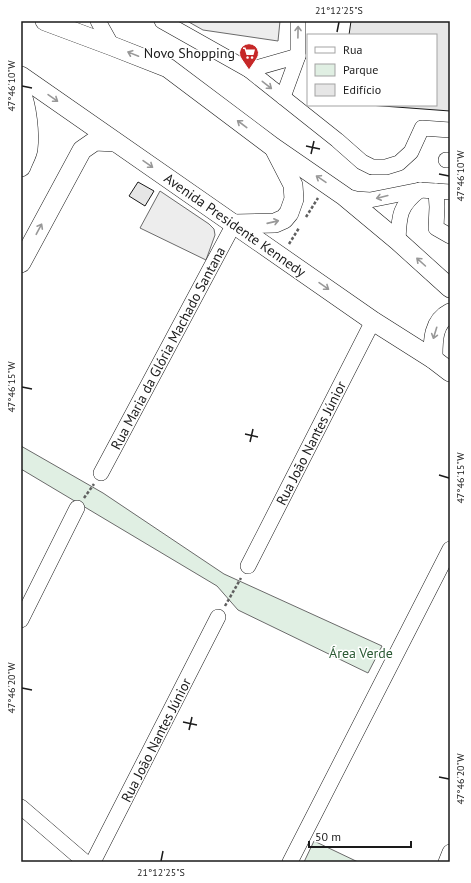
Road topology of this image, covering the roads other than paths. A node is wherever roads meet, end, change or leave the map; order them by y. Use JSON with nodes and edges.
{"nodes":[{"id":1,"x":98,"y":21,"type":"edge"},
{"id":2,"x":162,"y":21,"type":"edge"},
{"id":3,"x":298,"y":21,"type":"edge"},
{"id":4,"x":50,"y":22,"type":"edge"},
{"id":5,"x":112,"y":46,"type":"junction"},
{"id":6,"x":298,"y":56,"type":"junction"},
{"id":7,"x":249,"y":70,"type":"junction"},
{"id":8,"x":21,"y":76,"type":"edge"},
{"id":9,"x":21,"y":92,"type":"edge"},
{"id":10,"x":283,"y":97,"type":"junction"},
{"id":11,"x":450,"y":130,"type":"edge"},
{"id":12,"x":115,"y":142,"type":"junction"},
{"id":13,"x":273,"y":147,"type":"junction"},
{"id":14,"x":21,"y":166,"type":"edge"},
{"id":15,"x":420,"y":190,"type":"junction"},
{"id":16,"x":443,"y":191,"type":"edge"},
{"id":17,"x":344,"y":196,"type":"junction"},
{"id":18,"x":234,"y":224,"type":"junction"},
{"id":19,"x":450,"y":236,"type":"edge"},
{"id":20,"x":398,"y":241,"type":"junction"},
{"id":21,"x":21,"y":263,"type":"edge"},
{"id":22,"x":450,"y":288,"type":"edge"},
{"id":23,"x":450,"y":313,"type":"edge"},
{"id":24,"x":374,"y":321,"type":"junction"},
{"id":25,"x":433,"y":359,"type":"junction"},
{"id":26,"x":450,"y":372,"type":"edge"},
{"id":27,"x":101,"y":473,"type":"road end"},
{"id":28,"x":78,"y":508,"type":"road end"},
{"id":29,"x":450,"y":549,"type":"edge"},
{"id":30,"x":248,"y":566,"type":"road end"},
{"id":31,"x":218,"y":617,"type":"road end"},
{"id":32,"x":21,"y":620,"type":"edge"},
{"id":33,"x":21,"y":807,"type":"edge"},
{"id":34,"x":450,"y":852,"type":"edge"},
{"id":35,"x":86,"y":862,"type":"edge"},
{"id":36,"x":93,"y":862,"type":"edge"},
{"id":37,"x":290,"y":862,"type":"edge"},
{"id":38,"x":446,"y":862,"type":"edge"}],
"edges":[{"from":1,"to":5,"type":"street"},
{"from":2,"to":7,"type":"street"},
{"from":6,"to":3,"type":"street","one_way":true},
{"from":4,"to":5,"type":"main road"},
{"from":13,"to":5,"type":"main road","one_way":true},
{"from":6,"to":7,"type":"street"},
{"from":6,"to":10,"type":"street"},
{"from":7,"to":10,"type":"street","one_way":true},
{"from":8,"to":12,"type":"main road","name":"Avenida Presidente Kennedy","one_way":true},
{"from":9,"to":14,"type":"main road"},
{"from":10,"to":11,"type":"street"},
{"from":12,"to":18,"type":"main road","name":"Avenida Presidente Kennedy","one_way":true},
{"from":21,"to":12,"type":"main road","one_way":true},
{"from":17,"to":13,"type":"main road","one_way":true},
{"from":18,"to":13,"type":"main road","one_way":true},
{"from":15,"to":16,"type":"street"},
{"from":15,"to":17,"type":"street","one_way":true},
{"from":15,"to":20,"type":"street"},
{"from":16,"to":19,"type":"street"},
{"from":17,"to":20,"type":"main road"},
{"from":18,"to":24,"type":"main road","name":"Avenida Presidente Kennedy","one_way":true},
{"from":18,"to":27,"type":"street","name":"Rua Maria da Glória Machado Santana"},
{"from":22,"to":20,"type":"main road","one_way":true},
{"from":23,"to":25,"type":"main road","one_way":true},
{"from":24,"to":25,"type":"main road","name":"Avenida Presidente Kennedy"},
{"from":24,"to":30,"type":"street","name":"Rua João Nantes Júnior"},
{"from":25,"to":26,"type":"main road","name":"Avenida Presidente Kennedy"},
{"from":28,"to":32,"type":"street"},
{"from":29,"to":37,"type":"street"},
{"from":31,"to":36,"type":"street","name":"Rua João Nantes Júnior"},
{"from":33,"to":35,"type":"street"},
{"from":34,"to":38,"type":"street"}]}
